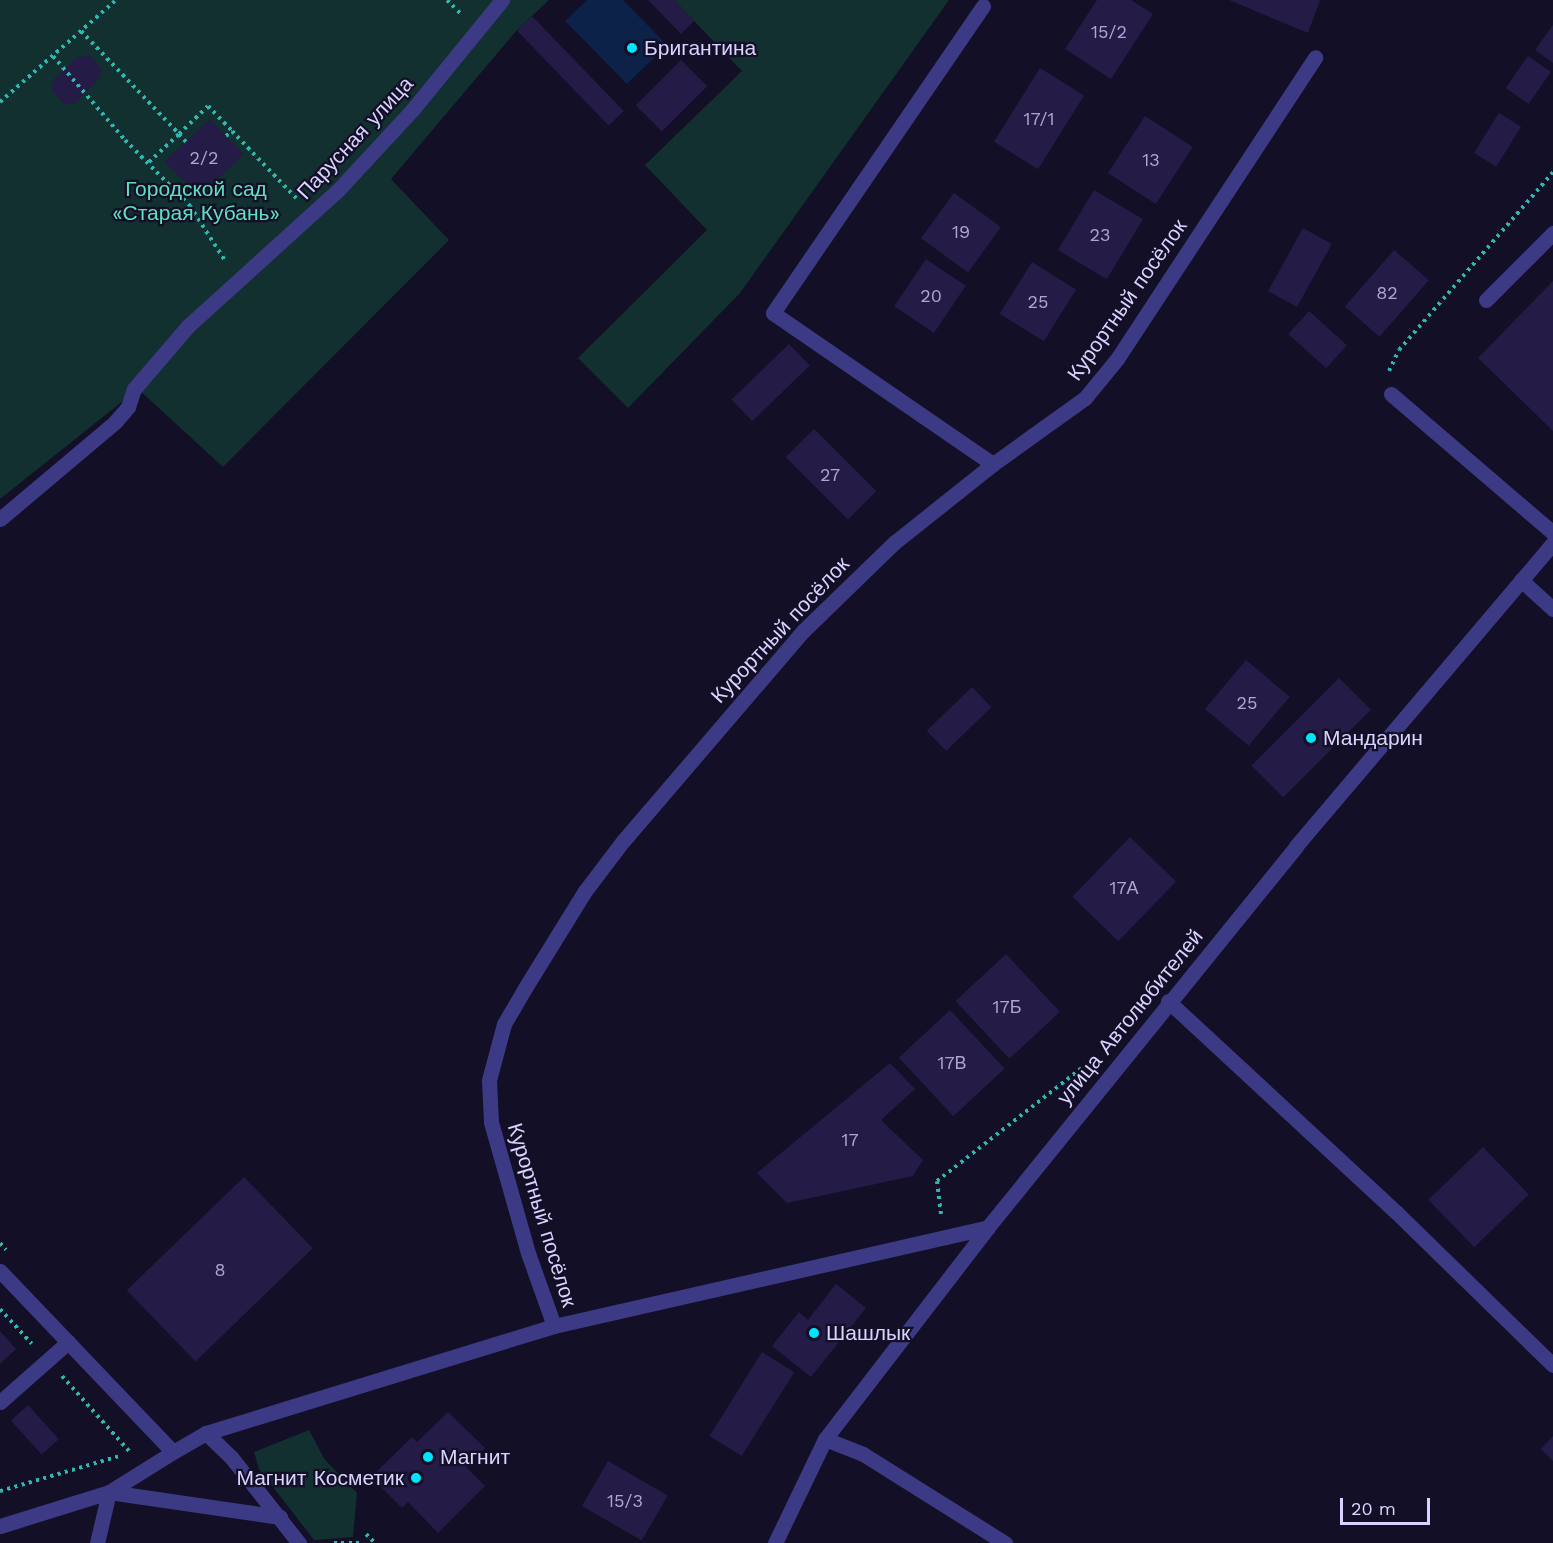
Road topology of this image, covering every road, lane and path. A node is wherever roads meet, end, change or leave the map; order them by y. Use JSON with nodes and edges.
{"nodes":[{"id":1,"x":116,"y":0,"type":"edge"},
{"id":2,"x":502,"y":0,"type":"edge"},
{"id":3,"x":982,"y":6,"type":"dead end"},
{"id":4,"x":81,"y":31,"type":"junction"},
{"id":5,"x":53,"y":56,"type":"junction"},
{"id":6,"x":1316,"y":57,"type":"dead end"},
{"id":7,"x":0,"y":102,"type":"edge"},
{"id":8,"x":232,"y":131,"type":"junction"},
{"id":9,"x":179,"y":134,"type":"junction"},
{"id":10,"x":226,"y":136,"type":"dead end"},
{"id":11,"x":186,"y":142,"type":"dead end"},
{"id":12,"x":149,"y":162,"type":"junction"},
{"id":13,"x":1553,"y":172,"type":"edge"},
{"id":14,"x":313,"y":215,"type":"junction"},
{"id":15,"x":1553,"y":233,"type":"edge"},
{"id":16,"x":238,"y":281,"type":"junction"},
{"id":17,"x":1486,"y":300,"type":"dead end"},
{"id":18,"x":1391,"y":394,"type":"joint"},
{"id":19,"x":993,"y":464,"type":"junction"},
{"id":20,"x":0,"y":519,"type":"edge"},
{"id":21,"x":1553,"y":533,"type":"edge"},
{"id":22,"x":1553,"y":543,"type":"edge"},
{"id":23,"x":1521,"y":580,"type":"junction"},
{"id":24,"x":1553,"y":609,"type":"edge"},
{"id":25,"x":1168,"y":1001,"type":"junction"},
{"id":26,"x":1087,"y":1064,"type":"dead end"},
{"id":27,"x":988,"y":1227,"type":"junction"},
{"id":28,"x":943,"y":1238,"type":"junction"},
{"id":29,"x":0,"y":1270,"type":"edge"},
{"id":30,"x":0,"y":1309,"type":"edge"},
{"id":31,"x":554,"y":1326,"type":"junction"},
{"id":32,"x":68,"y":1342,"type":"junction"},
{"id":33,"x":47,"y":1360,"type":"junction"},
{"id":34,"x":1553,"y":1365,"type":"edge"},
{"id":35,"x":0,"y":1402,"type":"edge"},
{"id":36,"x":206,"y":1433,"type":"junction"},
{"id":37,"x":825,"y":1439,"type":"junction"},
{"id":38,"x":173,"y":1452,"type":"junction"},
{"id":39,"x":0,"y":1491,"type":"edge"},
{"id":40,"x":109,"y":1492,"type":"junction"},
{"id":41,"x":280,"y":1517,"type":"junction"},
{"id":42,"x":0,"y":1526,"type":"edge"},
{"id":43,"x":366,"y":1534,"type":"dead end"},
{"id":44,"x":97,"y":1543,"type":"edge"},
{"id":45,"x":299,"y":1543,"type":"edge"},
{"id":46,"x":334,"y":1543,"type":"edge"},
{"id":47,"x":362,"y":1543,"type":"edge"},
{"id":48,"x":375,"y":1543,"type":"edge"},
{"id":49,"x":775,"y":1543,"type":"edge"},
{"id":50,"x":1005,"y":1543,"type":"edge"}],
"edges":[{"from":1,"to":4,"type":"path"},
{"from":2,"to":14,"type":"street","name":"Парусная улица"},
{"from":3,"to":19,"type":"street"},
{"from":4,"to":5,"type":"path"},
{"from":4,"to":9,"type":"path"},
{"from":5,"to":7,"type":"path"},
{"from":5,"to":12,"type":"path"},
{"from":6,"to":19,"type":"street","name":"Курортный посёлок"},
{"from":8,"to":9,"type":"path"},
{"from":8,"to":10,"type":"path"},
{"from":8,"to":14,"type":"path"},
{"from":9,"to":11,"type":"path"},
{"from":9,"to":12,"type":"path"},
{"from":12,"to":16,"type":"path"},
{"from":13,"to":18,"type":"path"},
{"from":14,"to":16,"type":"street","name":"Парусная улица"},
{"from":15,"to":17,"type":"street"},
{"from":16,"to":20,"type":"street","name":"Парусная улица"},
{"from":18,"to":21,"type":"street"},
{"from":19,"to":31,"type":"street","name":"Курортный посёлок"},
{"from":22,"to":23,"type":"street","name":"улица Автолюбителей"},
{"from":23,"to":24,"type":"street"},
{"from":23,"to":25,"type":"street","name":"улица Автолюбителей"},
{"from":25,"to":27,"type":"street","name":"улица Автолюбителей"},
{"from":25,"to":34,"type":"street"},
{"from":26,"to":28,"type":"path"},
{"from":27,"to":28,"type":"street"},
{"from":27,"to":37,"type":"street","name":"улица Автолюбителей"},
{"from":28,"to":31,"type":"street"},
{"from":29,"to":32,"type":"street"},
{"from":30,"to":33,"type":"path"},
{"from":31,"to":36,"type":"street"},
{"from":32,"to":33,"type":"street"},
{"from":32,"to":38,"type":"street"},
{"from":33,"to":35,"type":"street"},
{"from":33,"to":39,"type":"path"},
{"from":36,"to":38,"type":"street"},
{"from":36,"to":41,"type":"street"},
{"from":37,"to":49,"type":"street","name":"улица Автолюбителей"},
{"from":37,"to":50,"type":"street"},
{"from":38,"to":40,"type":"street"},
{"from":40,"to":41,"type":"street"},
{"from":40,"to":42,"type":"street"},
{"from":40,"to":44,"type":"street"},
{"from":41,"to":45,"type":"street"},
{"from":43,"to":48,"type":"path"},
{"from":46,"to":47,"type":"path"}]}
